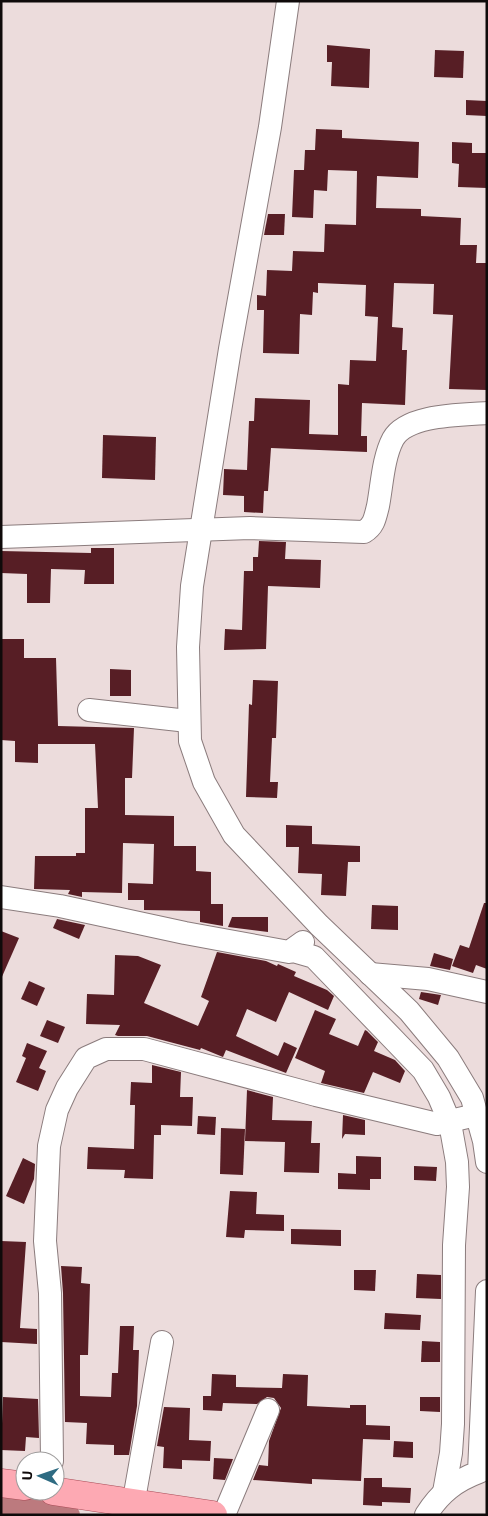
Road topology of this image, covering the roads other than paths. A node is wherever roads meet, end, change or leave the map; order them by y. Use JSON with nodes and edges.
{"nodes":[{"id":1,"x":288,"y":1,"type":"edge"},
{"id":2,"x":487,"y":413,"type":"edge"},
{"id":3,"x":188,"y":530,"type":"junction"},
{"id":4,"x":1,"y":537,"type":"edge"},
{"id":5,"x":89,"y":710,"type":"dead end"},
{"id":6,"x":185,"y":721,"type":"junction"},
{"id":7,"x":1,"y":896,"type":"edge"},
{"id":8,"x":308,"y":936,"type":"junction"},
{"id":9,"x":370,"y":974,"type":"junction"},
{"id":10,"x":487,"y":992,"type":"edge"},
{"id":11,"x":463,"y":1119,"type":"junction"},
{"id":12,"x":487,"y":1162,"type":"edge"},
{"id":13,"x":487,"y":1291,"type":"edge"},
{"id":14,"x":162,"y":1342,"type":"dead end"},
{"id":15,"x":268,"y":1410,"type":"dead end"},
{"id":16,"x":52,"y":1451,"type":"edge"},
{"id":17,"x":467,"y":1481,"type":"edge"},
{"id":18,"x":1,"y":1482,"type":"edge"},
{"id":19,"x":15,"y":1484,"type":"edge"},
{"id":20,"x":65,"y":1493,"type":"edge"},
{"id":21,"x":133,"y":1504,"type":"junction"},
{"id":22,"x":213,"y":1515,"type":"edge"},
{"id":23,"x":224,"y":1515,"type":"edge"},
{"id":24,"x":426,"y":1515,"type":"edge"}],
"edges":[{"from":1,"to":3,"type":"street"},
{"from":2,"to":3,"type":"street"},
{"from":3,"to":4,"type":"street"},
{"from":3,"to":6,"type":"street"},
{"from":5,"to":6,"type":"street"},
{"from":6,"to":8,"type":"street"},
{"from":7,"to":8,"type":"street"},
{"from":8,"to":9,"type":"street"},
{"from":8,"to":11,"type":"street"},
{"from":9,"to":10,"type":"street"},
{"from":9,"to":11,"type":"street"},
{"from":11,"to":12,"type":"street"},
{"from":11,"to":16,"type":"street"},
{"from":11,"to":17,"type":"street"},
{"from":13,"to":17,"type":"street"},
{"from":14,"to":21,"type":"street"},
{"from":15,"to":23,"type":"street"},
{"from":17,"to":24,"type":"street"},
{"from":18,"to":19,"type":"main road"},
{"from":20,"to":21,"type":"main road"},
{"from":21,"to":22,"type":"main road"}]}
